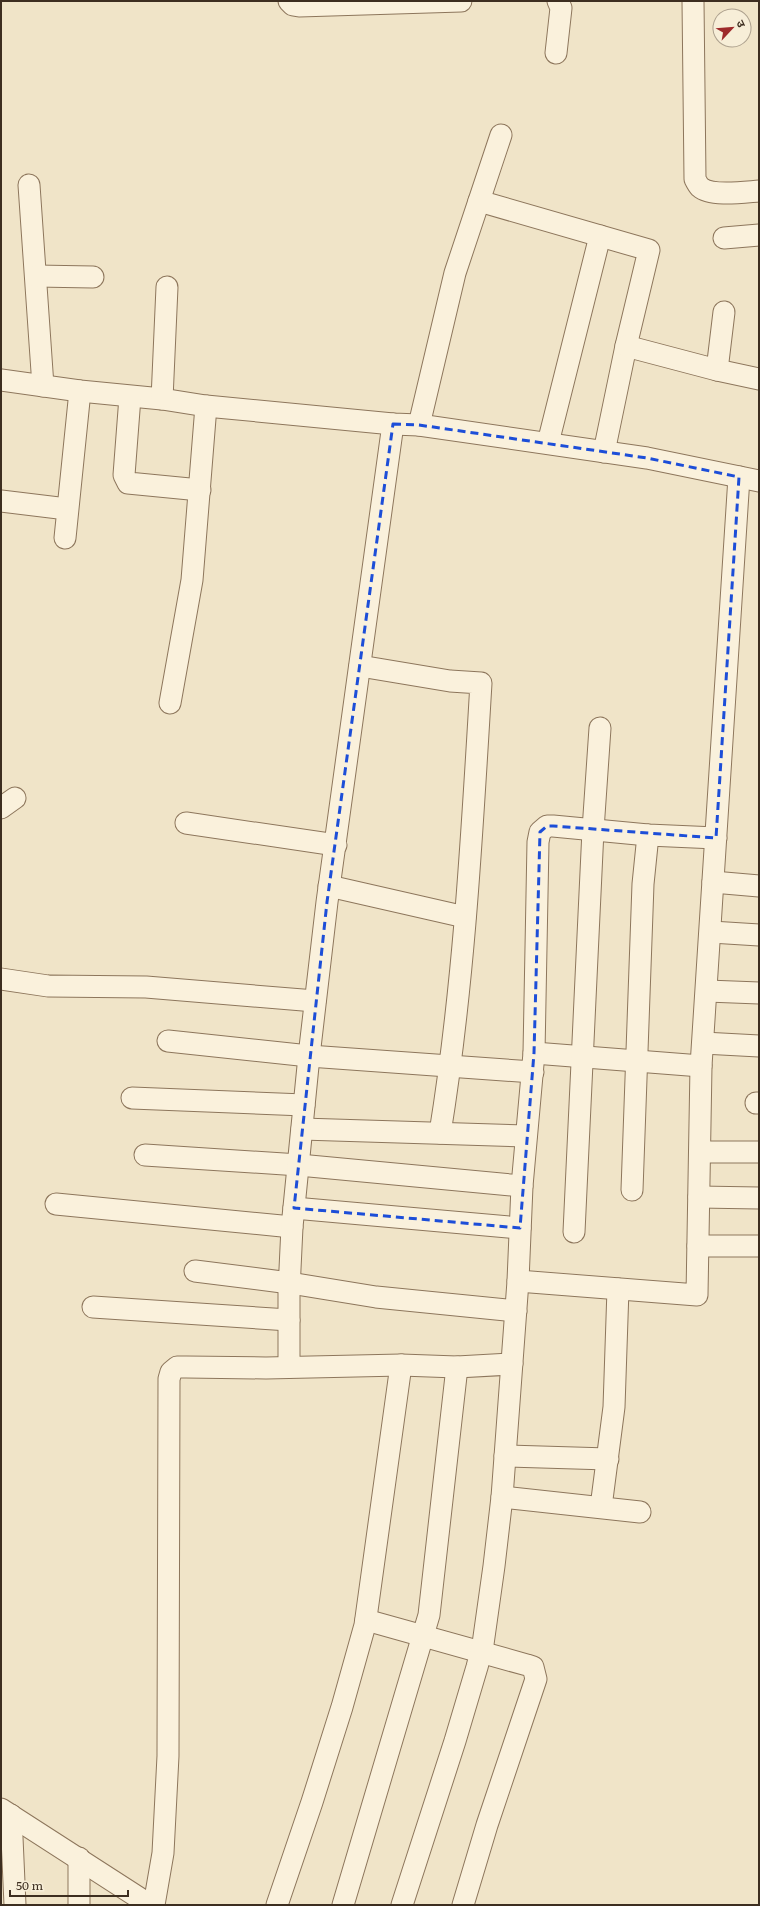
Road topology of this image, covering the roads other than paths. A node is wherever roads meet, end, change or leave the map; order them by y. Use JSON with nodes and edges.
{"nodes":[{"id":1,"x":289,"y":1,"type":"edge"},
{"id":2,"x":462,"y":1,"type":"edge"},
{"id":3,"x":558,"y":1,"type":"edge"},
{"id":4,"x":692,"y":1,"type":"edge"},
{"id":5,"x":556,"y":53,"type":"dead end"},
{"id":6,"x":501,"y":135,"type":"dead end"},
{"id":7,"x":29,"y":186,"type":"dead end"},
{"id":8,"x":759,"y":191,"type":"edge"},
{"id":9,"x":479,"y":201,"type":"junction"},
{"id":10,"x":759,"y":235,"type":"edge"},
{"id":11,"x":600,"y":236,"type":"junction"},
{"id":12,"x":724,"y":238,"type":"dead end"},
{"id":13,"x":36,"y":276,"type":"junction"},
{"id":14,"x":93,"y":277,"type":"dead end"},
{"id":15,"x":167,"y":287,"type":"dead end"},
{"id":16,"x":724,"y":312,"type":"dead end"},
{"id":17,"x":626,"y":346,"type":"junction"},
{"id":18,"x":718,"y":370,"type":"junction"},
{"id":19,"x":759,"y":379,"type":"edge"},
{"id":20,"x":1,"y":380,"type":"edge"},
{"id":21,"x":43,"y":386,"type":"junction"},
{"id":22,"x":80,"y":392,"type":"junction"},
{"id":23,"x":130,"y":397,"type":"junction"},
{"id":24,"x":162,"y":399,"type":"junction"},
{"id":25,"x":206,"y":406,"type":"junction"},
{"id":26,"x":394,"y":424,"type":"junction"},
{"id":27,"x":419,"y":425,"type":"junction"},
{"id":28,"x":548,"y":444,"type":"junction"},
{"id":29,"x":604,"y":452,"type":"junction"},
{"id":30,"x":749,"y":479,"type":"edge"},
{"id":31,"x":200,"y":490,"type":"junction"},
{"id":32,"x":1,"y":501,"type":"edge"},
{"id":33,"x":67,"y":509,"type":"junction"},
{"id":34,"x":65,"y":538,"type":"dead end"},
{"id":35,"x":360,"y":666,"type":"junction"},
{"id":36,"x":170,"y":703,"type":"dead end"},
{"id":37,"x":600,"y":728,"type":"dead end"},
{"id":38,"x":186,"y":823,"type":"dead end"},
{"id":39,"x":592,"y":830,"type":"junction"},
{"id":40,"x":648,"y":835,"type":"junction"},
{"id":41,"x":716,"y":838,"type":"junction"},
{"id":42,"x":336,"y":845,"type":"junction"},
{"id":43,"x":713,"y":882,"type":"junction"},
{"id":44,"x":329,"y":886,"type":"junction"},
{"id":45,"x":759,"y":886,"type":"edge"},
{"id":46,"x":465,"y":917,"type":"junction"},
{"id":47,"x":711,"y":932,"type":"junction"},
{"id":48,"x":759,"y":935,"type":"edge"},
{"id":49,"x":1,"y":980,"type":"edge"},
{"id":50,"x":707,"y":991,"type":"junction"},
{"id":51,"x":759,"y":993,"type":"edge"},
{"id":52,"x":315,"y":1001,"type":"junction"},
{"id":53,"x":168,"y":1042,"type":"dead end"},
{"id":54,"x":703,"y":1043,"type":"junction"},
{"id":55,"x":759,"y":1046,"type":"edge"},
{"id":56,"x":309,"y":1056,"type":"junction"},
{"id":57,"x":581,"y":1056,"type":"junction"},
{"id":58,"x":638,"y":1060,"type":"junction"},
{"id":59,"x":533,"y":1062,"type":"junction"},
{"id":60,"x":451,"y":1066,"type":"junction"},
{"id":61,"x":701,"y":1066,"type":"junction"},
{"id":62,"x":132,"y":1098,"type":"dead end"},
{"id":63,"x":304,"y":1105,"type":"junction"},
{"id":64,"x":302,"y":1129,"type":"junction"},
{"id":65,"x":440,"y":1134,"type":"junction"},
{"id":66,"x":526,"y":1136,"type":"junction"},
{"id":67,"x":700,"y":1152,"type":"junction"},
{"id":68,"x":759,"y":1152,"type":"edge"},
{"id":69,"x":145,"y":1154,"type":"dead end"},
{"id":70,"x":299,"y":1165,"type":"junction"},
{"id":71,"x":522,"y":1186,"type":"junction"},
{"id":72,"x":632,"y":1190,"type":"dead end"},
{"id":73,"x":699,"y":1197,"type":"junction"},
{"id":74,"x":759,"y":1198,"type":"edge"},
{"id":75,"x":56,"y":1204,"type":"dead end"},
{"id":76,"x":293,"y":1217,"type":"junction"},
{"id":77,"x":520,"y":1228,"type":"junction"},
{"id":78,"x":574,"y":1232,"type":"dead end"},
{"id":79,"x":698,"y":1246,"type":"junction"},
{"id":80,"x":759,"y":1246,"type":"edge"},
{"id":81,"x":195,"y":1271,"type":"dead end"},
{"id":82,"x":518,"y":1281,"type":"junction"},
{"id":83,"x":290,"y":1283,"type":"junction"},
{"id":84,"x":618,"y":1289,"type":"junction"},
{"id":85,"x":94,"y":1307,"type":"dead end"},
{"id":86,"x":516,"y":1311,"type":"junction"},
{"id":87,"x":289,"y":1320,"type":"junction"},
{"id":88,"x":512,"y":1364,"type":"junction"},
{"id":89,"x":401,"y":1365,"type":"junction"},
{"id":90,"x":289,"y":1367,"type":"junction"},
{"id":91,"x":457,"y":1367,"type":"junction"},
{"id":92,"x":505,"y":1456,"type":"junction"},
{"id":93,"x":608,"y":1459,"type":"junction"},
{"id":94,"x":502,"y":1497,"type":"junction"},
{"id":95,"x":601,"y":1507,"type":"junction"},
{"id":96,"x":640,"y":1512,"type":"dead end"},
{"id":97,"x":366,"y":1620,"type":"junction"},
{"id":98,"x":424,"y":1637,"type":"junction"},
{"id":99,"x":481,"y":1652,"type":"junction"},
{"id":100,"x":6,"y":1812,"type":"edge"},
{"id":101,"x":79,"y":1858,"type":"junction"},
{"id":102,"x":15,"y":1905,"type":"edge"},
{"id":103,"x":79,"y":1905,"type":"edge"},
{"id":104,"x":150,"y":1905,"type":"edge"},
{"id":105,"x":154,"y":1905,"type":"edge"},
{"id":106,"x":277,"y":1905,"type":"edge"},
{"id":107,"x":343,"y":1905,"type":"edge"},
{"id":108,"x":402,"y":1905,"type":"edge"},
{"id":109,"x":463,"y":1905,"type":"edge"}],
"edges":[{"from":1,"to":2,"type":"street"},
{"from":3,"to":5,"type":"street"},
{"from":4,"to":8,"type":"street"},
{"from":6,"to":9,"type":"street"},
{"from":7,"to":13,"type":"street"},
{"from":9,"to":11,"type":"street"},
{"from":9,"to":27,"type":"street"},
{"from":10,"to":12,"type":"street"},
{"from":11,"to":17,"type":"street"},
{"from":11,"to":28,"type":"street"},
{"from":13,"to":14,"type":"street"},
{"from":13,"to":21,"type":"street"},
{"from":15,"to":24,"type":"street"},
{"from":16,"to":18,"type":"street"},
{"from":17,"to":18,"type":"street"},
{"from":17,"to":29,"type":"street"},
{"from":18,"to":19,"type":"street"},
{"from":20,"to":21,"type":"street"},
{"from":21,"to":22,"type":"street"},
{"from":22,"to":23,"type":"street"},
{"from":22,"to":33,"type":"street"},
{"from":23,"to":24,"type":"street"},
{"from":23,"to":31,"type":"street"},
{"from":24,"to":25,"type":"street"},
{"from":25,"to":26,"type":"street"},
{"from":25,"to":31,"type":"street"},
{"from":26,"to":27,"type":"street"},
{"from":26,"to":35,"type":"street"},
{"from":27,"to":28,"type":"street"},
{"from":28,"to":29,"type":"street"},
{"from":29,"to":30,"type":"street"},
{"from":30,"to":41,"type":"street"},
{"from":31,"to":36,"type":"street"},
{"from":32,"to":33,"type":"street"},
{"from":33,"to":34,"type":"street"},
{"from":35,"to":42,"type":"street"},
{"from":35,"to":46,"type":"street"},
{"from":37,"to":39,"type":"street"},
{"from":38,"to":42,"type":"street"},
{"from":39,"to":40,"type":"street"},
{"from":39,"to":57,"type":"street"},
{"from":39,"to":59,"type":"street"},
{"from":40,"to":41,"type":"street"},
{"from":40,"to":58,"type":"street"},
{"from":41,"to":43,"type":"street"},
{"from":42,"to":44,"type":"street"},
{"from":43,"to":45,"type":"street"},
{"from":43,"to":47,"type":"street"},
{"from":44,"to":46,"type":"street"},
{"from":44,"to":52,"type":"street"},
{"from":46,"to":60,"type":"street"},
{"from":47,"to":48,"type":"street"},
{"from":47,"to":50,"type":"street"},
{"from":49,"to":52,"type":"street"},
{"from":50,"to":51,"type":"street"},
{"from":50,"to":54,"type":"street"},
{"from":52,"to":56,"type":"street"},
{"from":53,"to":56,"type":"street"},
{"from":54,"to":55,"type":"street"},
{"from":54,"to":61,"type":"street"},
{"from":56,"to":60,"type":"street"},
{"from":56,"to":63,"type":"street"},
{"from":57,"to":58,"type":"street"},
{"from":57,"to":59,"type":"street"},
{"from":57,"to":78,"type":"street"},
{"from":58,"to":61,"type":"street"},
{"from":58,"to":72,"type":"street"},
{"from":59,"to":60,"type":"street"},
{"from":59,"to":66,"type":"street"},
{"from":60,"to":65,"type":"street"},
{"from":61,"to":67,"type":"street"},
{"from":62,"to":63,"type":"street"},
{"from":63,"to":64,"type":"street"},
{"from":64,"to":65,"type":"street"},
{"from":64,"to":70,"type":"street"},
{"from":65,"to":66,"type":"street"},
{"from":66,"to":71,"type":"street"},
{"from":67,"to":68,"type":"street"},
{"from":67,"to":73,"type":"street"},
{"from":69,"to":70,"type":"street"},
{"from":70,"to":71,"type":"street"},
{"from":70,"to":76,"type":"street"},
{"from":71,"to":77,"type":"street"},
{"from":73,"to":74,"type":"street"},
{"from":73,"to":79,"type":"street"},
{"from":75,"to":76,"type":"street"},
{"from":76,"to":77,"type":"street"},
{"from":76,"to":83,"type":"street"},
{"from":77,"to":82,"type":"street"},
{"from":79,"to":80,"type":"street"},
{"from":79,"to":84,"type":"street"},
{"from":81,"to":83,"type":"street"},
{"from":82,"to":84,"type":"street"},
{"from":82,"to":86,"type":"street"},
{"from":83,"to":86,"type":"street"},
{"from":83,"to":87,"type":"street"},
{"from":84,"to":93,"type":"street"},
{"from":85,"to":87,"type":"street"},
{"from":86,"to":88,"type":"street"},
{"from":87,"to":90,"type":"street"},
{"from":88,"to":91,"type":"street"},
{"from":88,"to":92,"type":"street"},
{"from":89,"to":90,"type":"street"},
{"from":89,"to":91,"type":"street"},
{"from":89,"to":97,"type":"street"},
{"from":90,"to":105,"type":"street"},
{"from":91,"to":98,"type":"street"},
{"from":92,"to":93,"type":"street"},
{"from":92,"to":94,"type":"street"},
{"from":93,"to":95,"type":"street"},
{"from":94,"to":95,"type":"street"},
{"from":94,"to":99,"type":"street"},
{"from":95,"to":96,"type":"street"},
{"from":97,"to":98,"type":"street"},
{"from":97,"to":106,"type":"street"},
{"from":98,"to":99,"type":"street"},
{"from":98,"to":107,"type":"street"},
{"from":99,"to":108,"type":"street"},
{"from":99,"to":109,"type":"street"},
{"from":100,"to":101,"type":"street"},
{"from":100,"to":102,"type":"street"},
{"from":101,"to":103,"type":"street"},
{"from":101,"to":104,"type":"street"}]}
